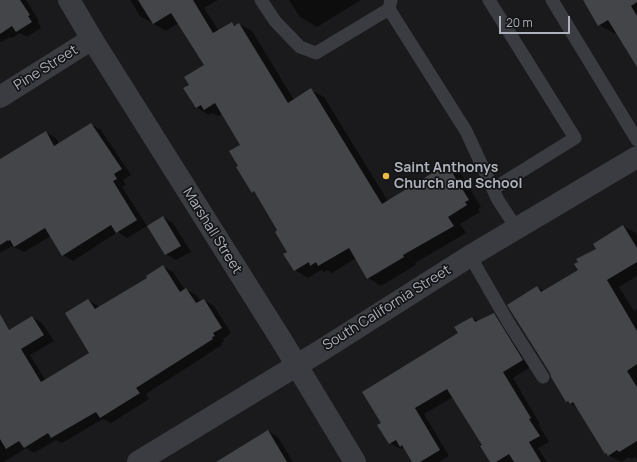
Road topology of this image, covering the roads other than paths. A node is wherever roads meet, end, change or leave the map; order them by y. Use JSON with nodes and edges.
{"nodes":[{"id":1,"x":69,"y":0,"type":"edge"},
{"id":2,"x":261,"y":0,"type":"edge"},
{"id":3,"x":489,"y":0,"type":"edge"},
{"id":4,"x":552,"y":0,"type":"edge"},
{"id":5,"x":390,"y":4,"type":"edge"},
{"id":6,"x":92,"y":39,"type":"junction"},
{"id":7,"x":0,"y":97,"type":"edge"},
{"id":8,"x":637,"y":140,"type":"edge"},
{"id":9,"x":637,"y":157,"type":"edge"},
{"id":10,"x":493,"y":189,"type":"junction"},
{"id":11,"x":517,"y":229,"type":"junction"},
{"id":12,"x":470,"y":256,"type":"junction"},
{"id":13,"x":296,"y":366,"type":"junction"},
{"id":14,"x":543,"y":377,"type":"dead end"},
{"id":15,"x":138,"y":462,"type":"edge"},
{"id":16,"x":355,"y":462,"type":"edge"}],
"edges":[{"from":1,"to":6,"type":"street","name":"Marshall Street"},
{"from":2,"to":5,"type":"lane"},
{"from":3,"to":10,"type":"lane"},
{"from":4,"to":8,"type":"lane"},
{"from":5,"to":10,"type":"lane"},
{"from":6,"to":7,"type":"street","name":"Pine Street"},
{"from":6,"to":13,"type":"street","name":"Marshall Street"},
{"from":9,"to":11,"type":"street","name":"South California Street"},
{"from":10,"to":11,"type":"lane"},
{"from":11,"to":12,"type":"street","name":"South California Street"},
{"from":12,"to":13,"type":"street","name":"South California Street"},
{"from":12,"to":14,"type":"lane"},
{"from":13,"to":15,"type":"street","name":"South California Street"},
{"from":13,"to":16,"type":"street","name":"Marshall Street"}]}
